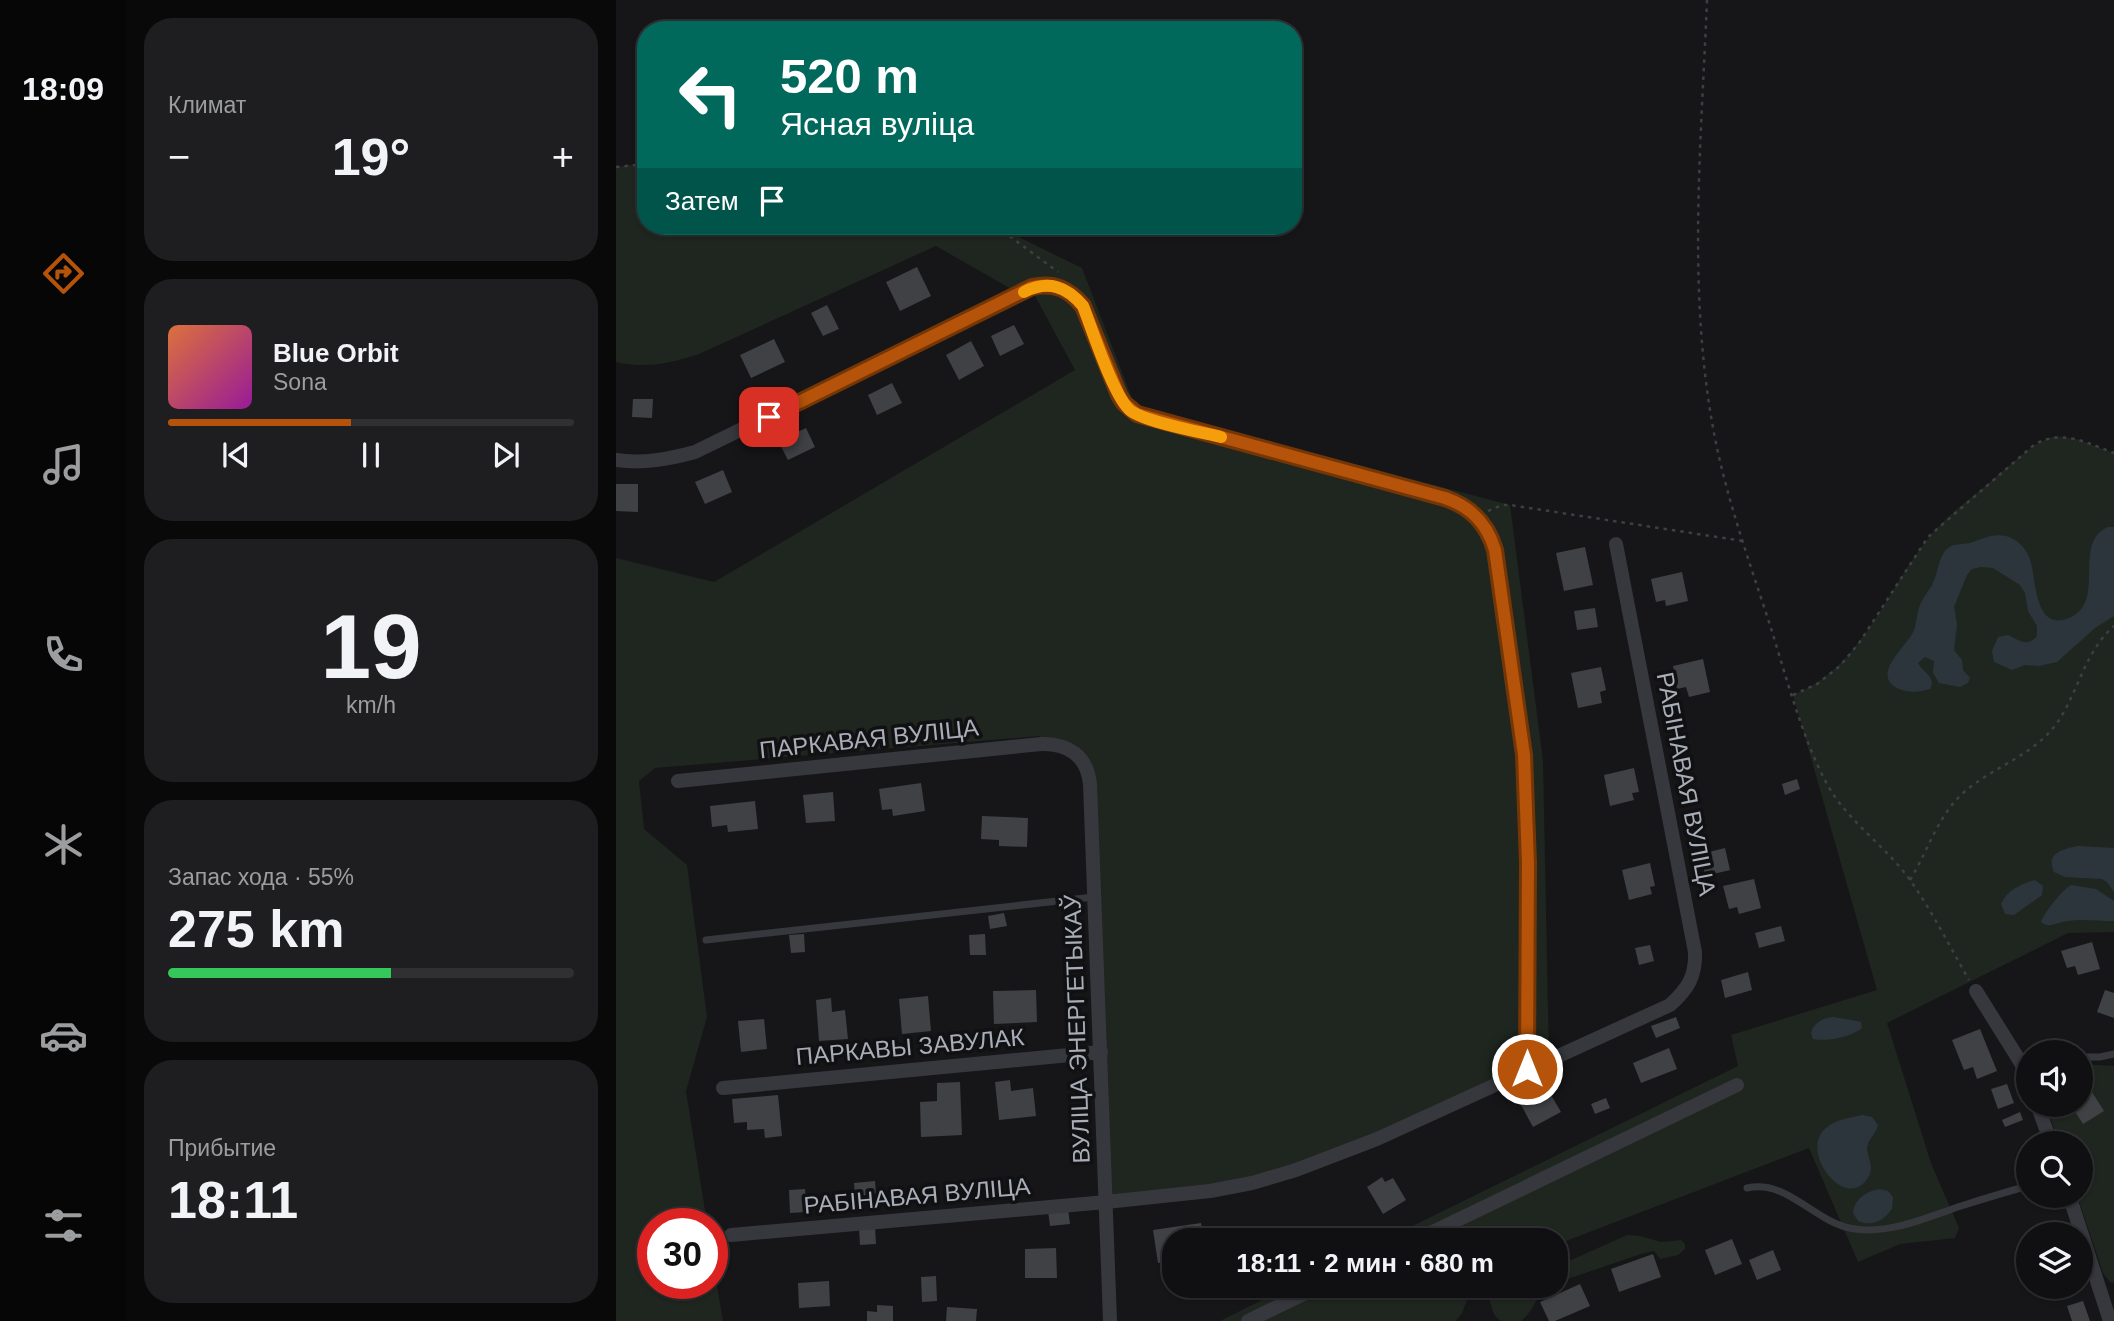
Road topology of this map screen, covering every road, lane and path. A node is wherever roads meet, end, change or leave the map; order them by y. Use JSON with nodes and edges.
{"nodes":[{"id":1,"x":1707,"y":0,"type":"edge"},
{"id":2,"x":637,"y":165,"type":"edge"},
{"id":3,"x":616,"y":167,"type":"edge"},
{"id":4,"x":1009,"y":235,"type":"edge"},
{"id":5,"x":1062,"y":277,"type":"dead end"},
{"id":6,"x":2114,"y":453,"type":"edge"},
{"id":7,"x":616,"y":460,"type":"edge"},
{"id":8,"x":1479,"y":518,"type":"junction"},
{"id":9,"x":1743,"y":541,"type":"junction"},
{"id":10,"x":1616,"y":544,"type":"dead end"},
{"id":11,"x":2114,"y":626,"type":"edge"},
{"id":12,"x":1793,"y":695,"type":"junction"},
{"id":13,"x":1063,"y":746,"type":"joint"},
{"id":14,"x":678,"y":781,"type":"dead end"},
{"id":15,"x":1910,"y":880,"type":"junction"},
{"id":16,"x":1095,"y":897,"type":"junction"},
{"id":17,"x":706,"y":940,"type":"dead end"},
{"id":18,"x":1976,"y":991,"type":"joint"},
{"id":19,"x":2016,"y":1050,"type":"edge"},
{"id":20,"x":1101,"y":1052,"type":"junction"},
{"id":21,"x":2114,"y":1054,"type":"edge"},
{"id":22,"x":2093,"y":1057,"type":"edge"},
{"id":23,"x":1527,"y":1069,"type":"junction"},
{"id":24,"x":1737,"y":1085,"type":"dead end"},
{"id":25,"x":723,"y":1087,"type":"dead end"},
{"id":26,"x":1747,"y":1188,"type":"dead end"},
{"id":27,"x":2016,"y":1190,"type":"edge"},
{"id":28,"x":1107,"y":1202,"type":"junction"},
{"id":29,"x":2074,"y":1208,"type":"edge"},
{"id":30,"x":1442,"y":1228,"type":"edge"},
{"id":31,"x":732,"y":1235,"type":"dead end"},
{"id":32,"x":2108,"y":1295,"type":"edge"},
{"id":33,"x":1295,"y":1298,"type":"edge"},
{"id":34,"x":1110,"y":1321,"type":"edge"},
{"id":35,"x":1248,"y":1321,"type":"edge"},
{"id":36,"x":2110,"y":1321,"type":"edge"}],
"edges":[{"from":1,"to":9,"type":"path"},
{"from":2,"to":3,"type":"path"},
{"from":4,"to":5,"type":"path"},
{"from":6,"to":12,"type":"path"},
{"from":7,"to":8,"type":"street"},
{"from":8,"to":9,"type":"path"},
{"from":8,"to":23,"type":"street"},
{"from":9,"to":12,"type":"path"},
{"from":10,"to":23,"type":"street","name":"РАБІНАВАЯ ВУЛІЦА"},
{"from":11,"to":15,"type":"path"},
{"from":12,"to":15,"type":"path"},
{"from":13,"to":14,"type":"street","name":"ПАРКАВАЯ ВУЛІЦА"},
{"from":13,"to":16,"type":"street","name":"ВУЛІЦА ЭНЕРГЕТЫКАЎ"},
{"from":15,"to":18,"type":"path"},
{"from":16,"to":17,"type":"lane"},
{"from":16,"to":20,"type":"street","name":"ВУЛІЦА ЭНЕРГЕТЫКАЎ"},
{"from":18,"to":19,"type":"street"},
{"from":20,"to":25,"type":"street","name":"ПАРКАВЫ ЗАВУЛАК"},
{"from":20,"to":28,"type":"street","name":"ВУЛІЦА ЭНЕРГЕТЫКАЎ"},
{"from":21,"to":22,"type":"lane"},
{"from":23,"to":28,"type":"street","name":"РАБІНАВАЯ ВУЛІЦА"},
{"from":24,"to":30,"type":"street"},
{"from":26,"to":27,"type":"lane"},
{"from":28,"to":31,"type":"street","name":"РАБІНАВАЯ ВУЛІЦА"},
{"from":28,"to":34,"type":"street","name":"ВУЛІЦА ЭНЕРГЕТЫКАЎ"},
{"from":29,"to":32,"type":"street"},
{"from":32,"to":36,"type":"street"},
{"from":33,"to":35,"type":"street"}]}
